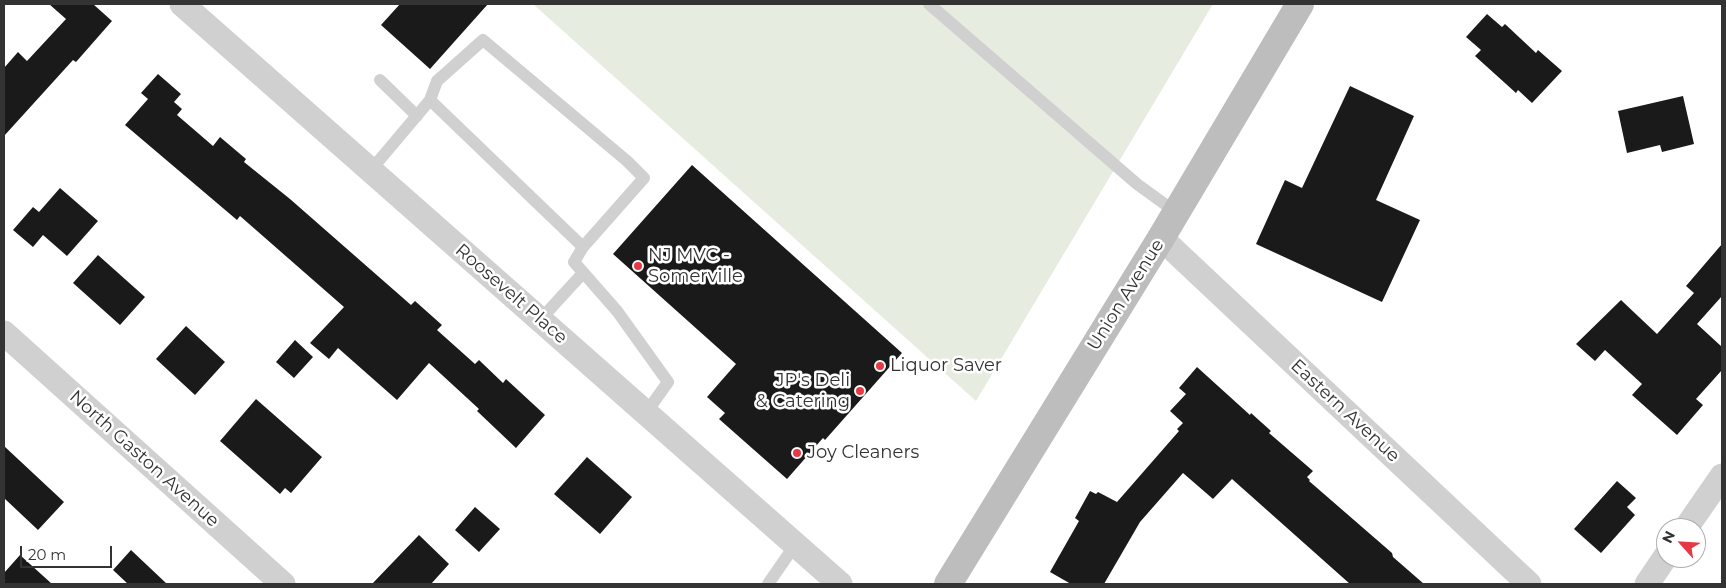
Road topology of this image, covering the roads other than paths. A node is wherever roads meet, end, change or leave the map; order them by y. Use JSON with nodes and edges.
{"nodes":[{"id":1,"x":182,"y":4,"type":"edge"},
{"id":2,"x":929,"y":4,"type":"edge"},
{"id":3,"x":1300,"y":4,"type":"edge"},
{"id":4,"x":380,"y":80,"type":"dead end"},
{"id":5,"x":430,"y":100,"type":"junction"},
{"id":6,"x":417,"y":116,"type":"junction"},
{"id":7,"x":371,"y":170,"type":"junction"},
{"id":8,"x":1177,"y":213,"type":"junction"},
{"id":9,"x":1161,"y":238,"type":"junction"},
{"id":10,"x":583,"y":247,"type":"junction"},
{"id":11,"x":584,"y":273,"type":"junction"},
{"id":12,"x":540,"y":320,"type":"junction"},
{"id":13,"x":4,"y":333,"type":"edge"},
{"id":14,"x":646,"y":413,"type":"junction"},
{"id":15,"x":1722,"y":476,"type":"edge"},
{"id":16,"x":1693,"y":518,"type":"edge"},
{"id":17,"x":795,"y":545,"type":"junction"},
{"id":18,"x":1658,"y":568,"type":"edge"},
{"id":19,"x":283,"y":584,"type":"edge"},
{"id":20,"x":768,"y":584,"type":"edge"},
{"id":21,"x":840,"y":584,"type":"edge"},
{"id":22,"x":948,"y":584,"type":"edge"},
{"id":23,"x":1529,"y":584,"type":"edge"},
{"id":24,"x":1647,"y":584,"type":"edge"}],
"edges":[{"from":1,"to":7,"type":"street","name":"Roosevelt Place"},
{"from":2,"to":8,"type":"lane"},
{"from":3,"to":8,"type":"street","name":"Union Avenue"},
{"from":4,"to":6,"type":"lane"},
{"from":5,"to":6,"type":"lane"},
{"from":5,"to":10,"type":"lane"},
{"from":5,"to":10,"type":"lane"},
{"from":6,"to":7,"type":"lane"},
{"from":7,"to":12,"type":"street","name":"Roosevelt Place"},
{"from":8,"to":9,"type":"street","name":"Union Avenue"},
{"from":9,"to":22,"type":"street","name":"Union Avenue"},
{"from":9,"to":23,"type":"street","name":"Eastern Avenue"},
{"from":10,"to":11,"type":"lane"},
{"from":11,"to":12,"type":"lane"},
{"from":11,"to":14,"type":"lane"},
{"from":12,"to":14,"type":"street","name":"Roosevelt Place"},
{"from":13,"to":19,"type":"street","name":"North Gaston Avenue"},
{"from":14,"to":17,"type":"street","name":"Roosevelt Place"},
{"from":15,"to":16,"type":"street"},
{"from":17,"to":20,"type":"lane"},
{"from":17,"to":21,"type":"street","name":"Roosevelt Place"},
{"from":18,"to":24,"type":"street"}]}
